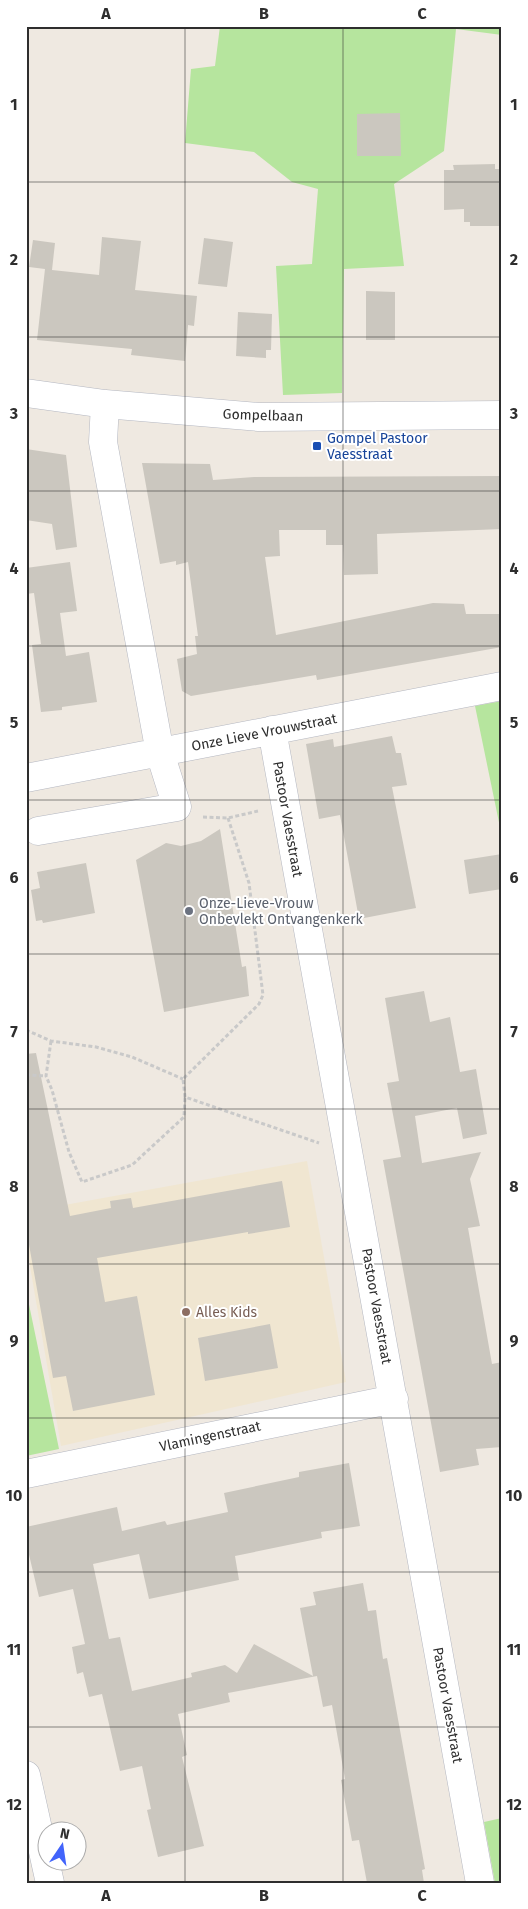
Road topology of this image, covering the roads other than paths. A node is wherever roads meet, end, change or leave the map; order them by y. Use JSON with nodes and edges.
{"nodes":[{"id":1,"x":26,"y":393,"type":"edge"},
{"id":2,"x":105,"y":404,"type":"junction"},
{"id":3,"x":502,"y":415,"type":"edge"},
{"id":4,"x":502,"y":686,"type":"edge"},
{"id":5,"x":272,"y":730,"type":"junction"},
{"id":6,"x":160,"y":753,"type":"junction"},
{"id":7,"x":26,"y":778,"type":"edge"},
{"id":8,"x":38,"y":831,"type":"dead end"},
{"id":9,"x":394,"y":1399,"type":"junction"},
{"id":10,"x":26,"y":1474,"type":"edge"},
{"id":11,"x":26,"y":1775,"type":"edge"},
{"id":12,"x":50,"y":1883,"type":"edge"},
{"id":13,"x":480,"y":1883,"type":"edge"}],
"edges":[{"from":1,"to":2,"type":"street","name":"Gompelbaan"},
{"from":2,"to":3,"type":"street","name":"Gompelbaan"},
{"from":2,"to":6,"type":"street"},
{"from":4,"to":5,"type":"street","name":"Onze Lieve Vrouwstraat"},
{"from":5,"to":6,"type":"street","name":"Onze Lieve Vrouwstraat"},
{"from":5,"to":9,"type":"street","name":"Pastoor Vaesstraat"},
{"from":6,"to":7,"type":"street","name":"Onze Lieve Vrouwstraat"},
{"from":6,"to":8,"type":"street"},
{"from":9,"to":10,"type":"street","name":"Vlamingenstraat"},
{"from":9,"to":13,"type":"street","name":"Pastoor Vaesstraat"},
{"from":11,"to":12,"type":"street"}]}
